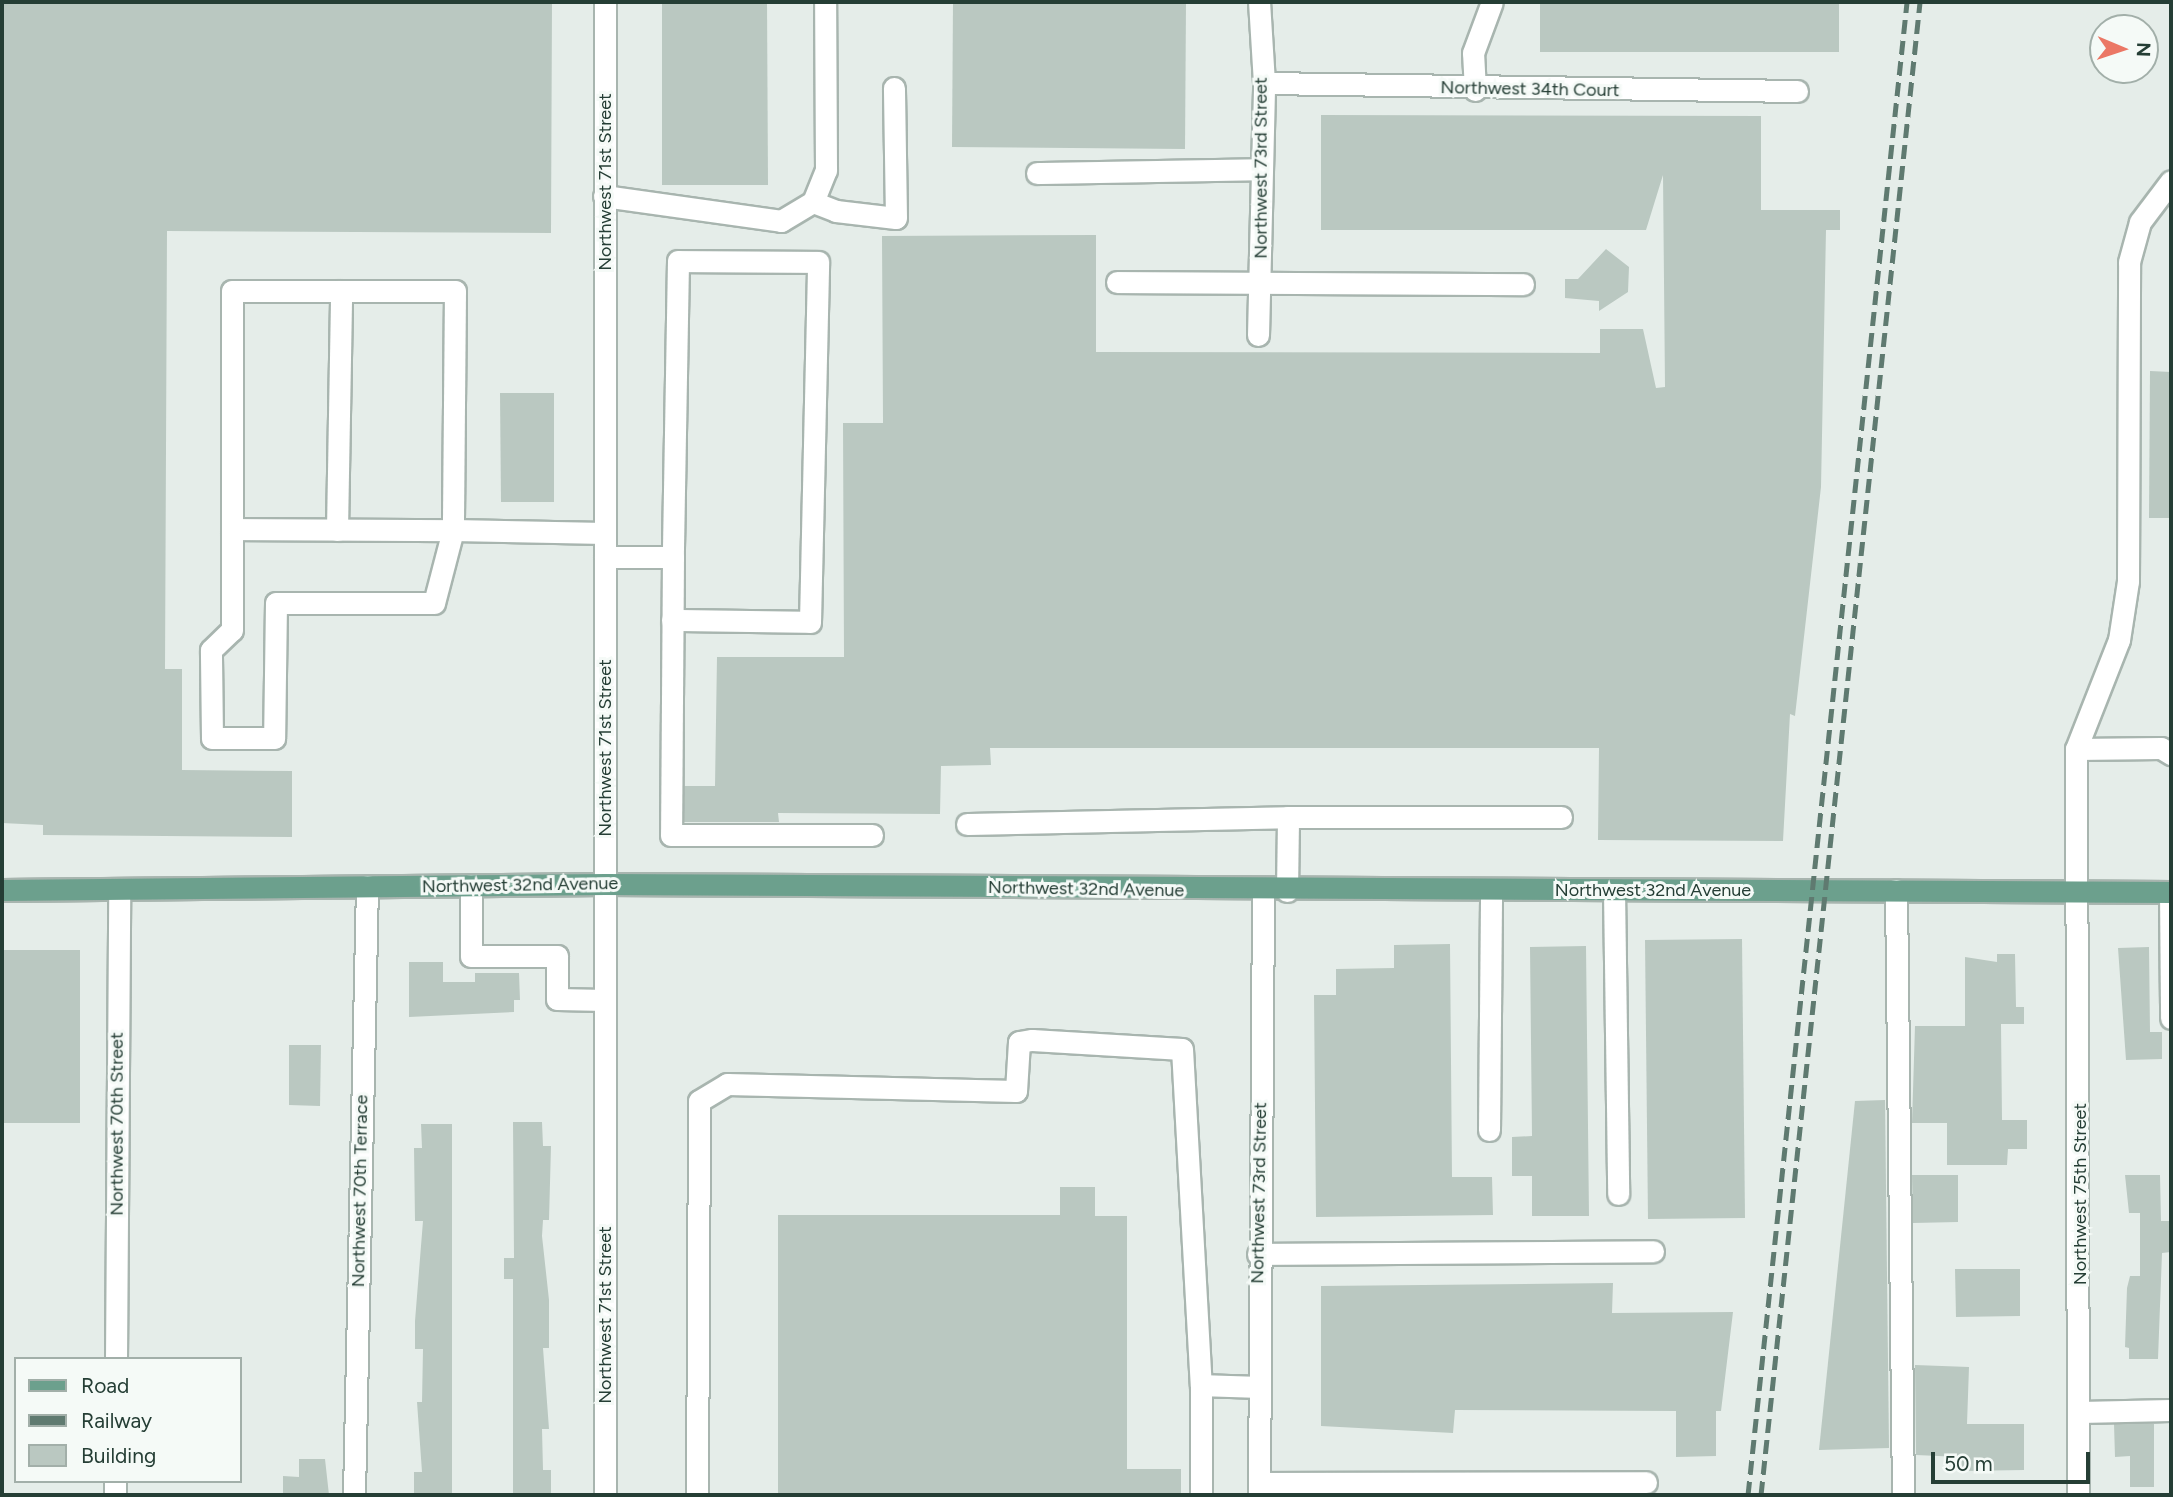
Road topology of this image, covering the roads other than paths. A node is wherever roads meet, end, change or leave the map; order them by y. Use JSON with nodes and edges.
{"nodes":[{"id":1,"x":605,"y":2,"type":"edge"},
{"id":2,"x":825,"y":2,"type":"edge"},
{"id":3,"x":1259,"y":2,"type":"edge"},
{"id":4,"x":1492,"y":2,"type":"edge"},
{"id":5,"x":1264,"y":83,"type":"junction"},
{"id":6,"x":894,"y":88,"type":"dead end"},
{"id":7,"x":1475,"y":90,"type":"junction"},
{"id":8,"x":1797,"y":91,"type":"dead end"},
{"id":9,"x":1262,"y":169,"type":"junction"},
{"id":10,"x":1037,"y":173,"type":"dead end"},
{"id":11,"x":2171,"y":181,"type":"edge"},
{"id":12,"x":604,"y":196,"type":"junction"},
{"id":13,"x":813,"y":202,"type":"junction"},
{"id":14,"x":1260,"y":281,"type":"junction"},
{"id":15,"x":1117,"y":282,"type":"dead end"},
{"id":16,"x":1523,"y":284,"type":"dead end"},
{"id":17,"x":341,"y":291,"type":"junction"},
{"id":18,"x":1258,"y":335,"type":"dead end"},
{"id":19,"x":232,"y":529,"type":"junction"},
{"id":20,"x":337,"y":530,"type":"junction"},
{"id":21,"x":453,"y":530,"type":"junction"},
{"id":22,"x":605,"y":533,"type":"junction"},
{"id":23,"x":605,"y":557,"type":"junction"},
{"id":24,"x":673,"y":557,"type":"junction"},
{"id":25,"x":672,"y":620,"type":"junction"},
{"id":26,"x":2168,"y":747,"type":"edge"},
{"id":27,"x":2076,"y":749,"type":"junction"},
{"id":28,"x":1288,"y":817,"type":"junction"},
{"id":29,"x":1561,"y":817,"type":"dead end"},
{"id":30,"x":967,"y":824,"type":"dead end"},
{"id":31,"x":872,"y":835,"type":"dead end"},
{"id":32,"x":605,"y":884,"type":"junction"},
{"id":33,"x":471,"y":885,"type":"junction"},
{"id":34,"x":367,"y":886,"type":"junction"},
{"id":35,"x":119,"y":889,"type":"junction"},
{"id":36,"x":2,"y":890,"type":"edge"},
{"id":37,"x":1491,"y":890,"type":"junction"},
{"id":38,"x":1614,"y":890,"type":"junction"},
{"id":39,"x":1896,"y":890,"type":"junction"},
{"id":40,"x":1263,"y":891,"type":"junction"},
{"id":41,"x":1287,"y":891,"type":"junction"},
{"id":42,"x":2171,"y":892,"type":"edge"},
{"id":43,"x":2081,"y":893,"type":"junction"},
{"id":44,"x":605,"y":1000,"type":"junction"},
{"id":45,"x":2171,"y":1018,"type":"edge"},
{"id":46,"x":1489,"y":1130,"type":"dead end"},
{"id":47,"x":1618,"y":1194,"type":"dead end"},
{"id":48,"x":1653,"y":1251,"type":"dead end"},
{"id":49,"x":1258,"y":1254,"type":"junction"},
{"id":50,"x":116,"y":1357,"type":"edge"},
{"id":51,"x":1200,"y":1385,"type":"junction"},
{"id":52,"x":1258,"y":1387,"type":"junction"},
{"id":53,"x":2171,"y":1410,"type":"edge"},
{"id":54,"x":2079,"y":1412,"type":"junction"},
{"id":55,"x":1646,"y":1482,"type":"dead end"},
{"id":56,"x":1259,"y":1489,"type":"edge"},
{"id":57,"x":354,"y":1495,"type":"edge"},
{"id":58,"x":605,"y":1495,"type":"edge"},
{"id":59,"x":697,"y":1495,"type":"edge"},
{"id":60,"x":1201,"y":1495,"type":"edge"},
{"id":61,"x":1902,"y":1495,"type":"edge"},
{"id":62,"x":2078,"y":1495,"type":"edge"}],
"edges":[{"from":1,"to":12,"type":"street","name":"Northwest 71st Street"},
{"from":2,"to":13,"type":"street"},
{"from":3,"to":5,"type":"street","name":"Northwest 73rd Street"},
{"from":4,"to":7,"type":"street"},
{"from":5,"to":7,"type":"street","name":"Northwest 34th Court"},
{"from":5,"to":9,"type":"street","name":"Northwest 73rd Street"},
{"from":6,"to":13,"type":"street"},
{"from":7,"to":8,"type":"street","name":"Northwest 34th Court"},
{"from":9,"to":10,"type":"street"},
{"from":9,"to":14,"type":"street","name":"Northwest 73rd Street"},
{"from":11,"to":27,"type":"street"},
{"from":12,"to":13,"type":"street"},
{"from":12,"to":22,"type":"street","name":"Northwest 71st Street"},
{"from":14,"to":15,"type":"street"},
{"from":14,"to":16,"type":"street"},
{"from":14,"to":18,"type":"street","name":"Northwest 73rd Street"},
{"from":17,"to":19,"type":"street"},
{"from":17,"to":20,"type":"street"},
{"from":17,"to":21,"type":"street"},
{"from":19,"to":20,"type":"street"},
{"from":19,"to":21,"type":"street"},
{"from":20,"to":21,"type":"street"},
{"from":21,"to":22,"type":"street"},
{"from":22,"to":23,"type":"street","name":"Northwest 71st Street"},
{"from":23,"to":24,"type":"street"},
{"from":23,"to":32,"type":"street","name":"Northwest 71st Street"},
{"from":24,"to":25,"type":"street"},
{"from":24,"to":25,"type":"street"},
{"from":25,"to":31,"type":"street"},
{"from":26,"to":27,"type":"street"},
{"from":27,"to":43,"type":"street","name":"Northwest 75th Street"},
{"from":28,"to":29,"type":"street"},
{"from":28,"to":30,"type":"street"},
{"from":28,"to":41,"type":"street"},
{"from":32,"to":33,"type":"main road","name":"Northwest 32nd Avenue"},
{"from":32,"to":40,"type":"main road","name":"Northwest 32nd Avenue"},
{"from":32,"to":44,"type":"street","name":"Northwest 71st Street"},
{"from":33,"to":34,"type":"main road","name":"Northwest 32nd Avenue"},
{"from":33,"to":44,"type":"street"},
{"from":34,"to":35,"type":"main road","name":"Northwest 32nd Avenue"},
{"from":34,"to":57,"type":"street","name":"Northwest 70th Terrace"},
{"from":35,"to":36,"type":"main road","name":"Northwest 32nd Avenue"},
{"from":35,"to":50,"type":"street","name":"Northwest 70th Street"},
{"from":37,"to":38,"type":"main road","name":"Northwest 32nd Avenue"},
{"from":37,"to":41,"type":"main road","name":"Northwest 32nd Avenue"},
{"from":37,"to":46,"type":"street"},
{"from":38,"to":39,"type":"main road","name":"Northwest 32nd Avenue"},
{"from":38,"to":47,"type":"street"},
{"from":39,"to":43,"type":"main road","name":"Northwest 32nd Avenue"},
{"from":39,"to":61,"type":"street"},
{"from":40,"to":41,"type":"main road","name":"Northwest 32nd Avenue"},
{"from":40,"to":49,"type":"street","name":"Northwest 73rd Street"},
{"from":42,"to":43,"type":"main road","name":"Northwest 32nd Avenue"},
{"from":42,"to":45,"type":"street"},
{"from":43,"to":54,"type":"street","name":"Northwest 75th Street"},
{"from":44,"to":58,"type":"street","name":"Northwest 71st Street"},
{"from":48,"to":49,"type":"street"},
{"from":49,"to":52,"type":"street","name":"Northwest 73rd Street"},
{"from":51,"to":52,"type":"street"},
{"from":51,"to":59,"type":"street"},
{"from":51,"to":60,"type":"street"},
{"from":52,"to":56,"type":"street","name":"Northwest 73rd Street"},
{"from":53,"to":54,"type":"street"},
{"from":54,"to":62,"type":"street","name":"Northwest 75th Street"},
{"from":55,"to":56,"type":"street"}]}
